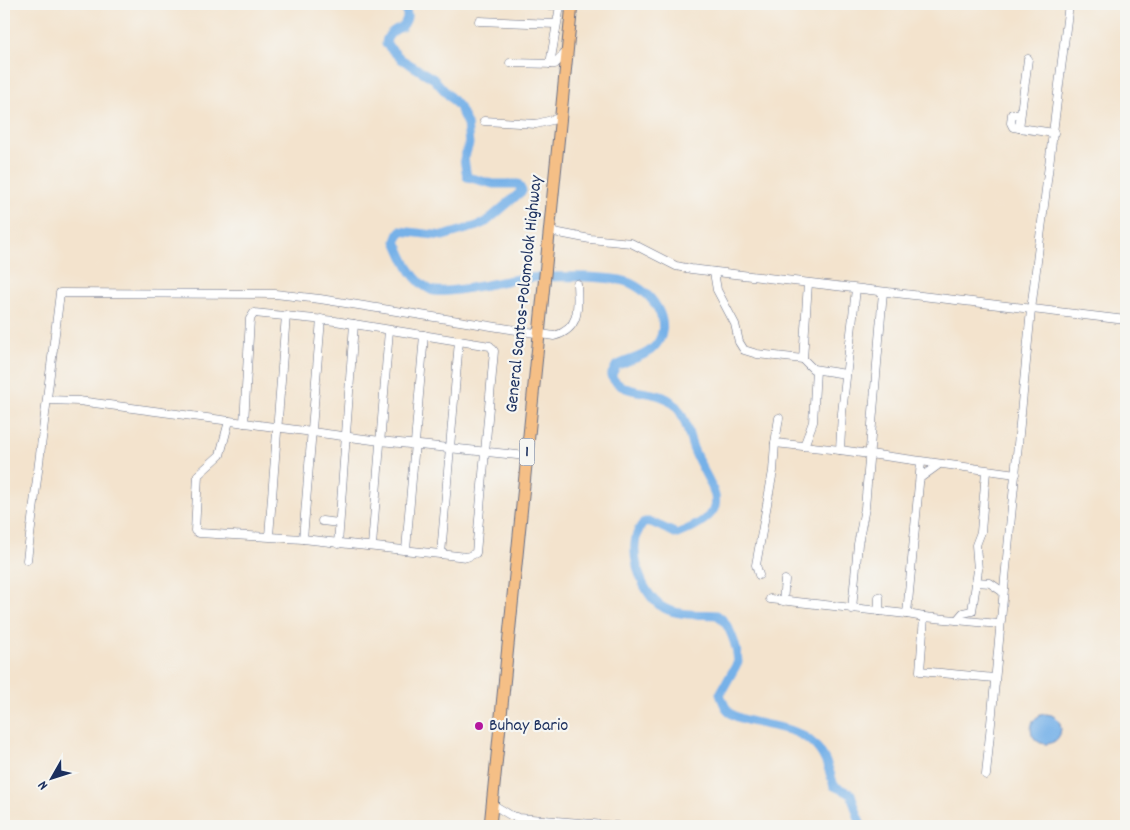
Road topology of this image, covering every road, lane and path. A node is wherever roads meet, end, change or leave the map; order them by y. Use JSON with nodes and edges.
{"nodes":[{"id":1,"x":537,"y":4,"type":"edge"},
{"id":2,"x":1069,"y":4,"type":"edge"},
{"id":3,"x":568,"y":5,"type":"edge"},
{"id":4,"x":479,"y":22,"type":"dead end"},
{"id":5,"x":556,"y":24,"type":"junction"},
{"id":6,"x":567,"y":51,"type":"junction"},
{"id":7,"x":1028,"y":59,"type":"dead end"},
{"id":8,"x":510,"y":63,"type":"dead end"},
{"id":9,"x":550,"y":64,"type":"junction"},
{"id":10,"x":560,"y":118,"type":"junction"},
{"id":11,"x":484,"y":121,"type":"dead end"},
{"id":12,"x":1054,"y":132,"type":"junction"},
{"id":13,"x":549,"y":231,"type":"junction"},
{"id":14,"x":714,"y":272,"type":"junction"},
{"id":15,"x":808,"y":283,"type":"junction"},
{"id":16,"x":577,"y":284,"type":"dead end"},
{"id":17,"x":856,"y":289,"type":"junction"},
{"id":18,"x":883,"y":292,"type":"junction"},
{"id":19,"x":1031,"y":310,"type":"junction"},
{"id":20,"x":286,"y":315,"type":"junction"},
{"id":21,"x":321,"y":319,"type":"junction"},
{"id":22,"x":1126,"y":320,"type":"edge"},
{"id":23,"x":354,"y":324,"type":"junction"},
{"id":24,"x":389,"y":330,"type":"junction"},
{"id":25,"x":424,"y":335,"type":"junction"},
{"id":26,"x":539,"y":335,"type":"junction"},
{"id":27,"x":459,"y":341,"type":"junction"},
{"id":28,"x":803,"y":359,"type":"junction"},
{"id":29,"x":816,"y":370,"type":"junction"},
{"id":30,"x":846,"y":374,"type":"junction"},
{"id":31,"x":48,"y":400,"type":"junction"},
{"id":32,"x":207,"y":418,"type":"junction"},
{"id":33,"x":779,"y":418,"type":"dead end"},
{"id":34,"x":229,"y":421,"type":"junction"},
{"id":35,"x":244,"y":422,"type":"junction"},
{"id":36,"x":277,"y":425,"type":"junction"},
{"id":37,"x":312,"y":430,"type":"junction"},
{"id":38,"x":346,"y":434,"type":"junction"},
{"id":39,"x":381,"y":439,"type":"junction"},
{"id":40,"x":415,"y":443,"type":"junction"},
{"id":41,"x":775,"y":443,"type":"junction"},
{"id":42,"x":784,"y":445,"type":"junction"},
{"id":43,"x":804,"y":446,"type":"junction"},
{"id":44,"x":450,"y":448,"type":"junction"},
{"id":45,"x":840,"y":450,"type":"junction"},
{"id":46,"x":488,"y":452,"type":"junction"},
{"id":47,"x":868,"y":454,"type":"junction"},
{"id":48,"x":527,"y":456,"type":"junction"},
{"id":49,"x":774,"y":458,"type":"junction"},
{"id":50,"x":921,"y":462,"type":"junction"},
{"id":51,"x":938,"y":465,"type":"junction"},
{"id":52,"x":986,"y":471,"type":"junction"},
{"id":53,"x":1016,"y":474,"type":"junction"},
{"id":54,"x":920,"y":478,"type":"junction"},
{"id":55,"x":322,"y":521,"type":"dead end"},
{"id":56,"x":339,"y":523,"type":"junction"},
{"id":57,"x":269,"y":536,"type":"junction"},
{"id":58,"x":304,"y":539,"type":"junction"},
{"id":59,"x":338,"y":544,"type":"junction"},
{"id":60,"x":372,"y":546,"type":"junction"},
{"id":61,"x":406,"y":550,"type":"junction"},
{"id":62,"x":442,"y":554,"type":"junction"},
{"id":63,"x":26,"y":560,"type":"dead end"},
{"id":64,"x":759,"y":575,"type":"dead end"},
{"id":65,"x":785,"y":580,"type":"dead end"},
{"id":66,"x":976,"y":582,"type":"junction"},
{"id":67,"x":1003,"y":592,"type":"junction"},
{"id":68,"x":879,"y":597,"type":"dead end"},
{"id":69,"x":770,"y":600,"type":"dead end"},
{"id":70,"x":783,"y":601,"type":"junction"},
{"id":71,"x":852,"y":609,"type":"junction"},
{"id":72,"x":879,"y":611,"type":"junction"},
{"id":73,"x":907,"y":614,"type":"junction"},
{"id":74,"x":924,"y":617,"type":"junction"},
{"id":75,"x":957,"y":620,"type":"junction"},
{"id":76,"x":999,"y":624,"type":"junction"},
{"id":77,"x":994,"y":678,"type":"junction"},
{"id":78,"x":986,"y":775,"type":"dead end"},
{"id":79,"x":492,"y":804,"type":"junction"},
{"id":80,"x":490,"y":826,"type":"edge"},
{"id":81,"x":617,"y":826,"type":"edge"}],
"edges":[{"from":1,"to":3,"type":"street"},
{"from":2,"to":12,"type":"street"},
{"from":3,"to":5,"type":"street"},
{"from":3,"to":6,"type":"highway","name":"General Santos-Polomolok Highway","number":"1"},
{"from":4,"to":5,"type":"street"},
{"from":5,"to":9,"type":"street"},
{"from":6,"to":9,"type":"street"},
{"from":6,"to":10,"type":"highway","name":"General Santos-Polomolok Highway","number":"1"},
{"from":7,"to":12,"type":"street"},
{"from":8,"to":9,"type":"street"},
{"from":10,"to":11,"type":"street"},
{"from":10,"to":13,"type":"highway","name":"General Santos-Polomolok Highway","number":"1"},
{"from":12,"to":19,"type":"street"},
{"from":13,"to":14,"type":"street"},
{"from":13,"to":26,"type":"highway","name":"General Santos-Polomolok Highway","number":"1"},
{"from":14,"to":15,"type":"street"},
{"from":14,"to":28,"type":"street"},
{"from":15,"to":17,"type":"street"},
{"from":15,"to":28,"type":"street"},
{"from":16,"to":26,"type":"street"},
{"from":17,"to":18,"type":"street"},
{"from":17,"to":30,"type":"street"},
{"from":18,"to":19,"type":"street"},
{"from":18,"to":47,"type":"street"},
{"from":19,"to":22,"type":"street"},
{"from":19,"to":53,"type":"street"},
{"from":20,"to":21,"type":"street"},
{"from":20,"to":35,"type":"street"},
{"from":20,"to":36,"type":"street"},
{"from":21,"to":23,"type":"street"},
{"from":21,"to":37,"type":"street"},
{"from":23,"to":24,"type":"street"},
{"from":23,"to":38,"type":"street"},
{"from":24,"to":25,"type":"street"},
{"from":24,"to":39,"type":"street"},
{"from":25,"to":27,"type":"street"},
{"from":25,"to":40,"type":"street"},
{"from":26,"to":31,"type":"street"},
{"from":26,"to":48,"type":"highway","name":"General Santos-Polomolok Highway","number":"1"},
{"from":27,"to":44,"type":"street"},
{"from":27,"to":46,"type":"street"},
{"from":28,"to":29,"type":"street"},
{"from":29,"to":30,"type":"street"},
{"from":29,"to":43,"type":"street"},
{"from":30,"to":45,"type":"street"},
{"from":31,"to":32,"type":"street"},
{"from":31,"to":63,"type":"street"},
{"from":32,"to":34,"type":"street"},
{"from":32,"to":35,"type":"street"},
{"from":33,"to":41,"type":"street"},
{"from":34,"to":35,"type":"street"},
{"from":34,"to":57,"type":"street"},
{"from":35,"to":36,"type":"street"},
{"from":36,"to":37,"type":"street"},
{"from":36,"to":57,"type":"street"},
{"from":37,"to":38,"type":"street"},
{"from":37,"to":58,"type":"street"},
{"from":38,"to":39,"type":"street"},
{"from":38,"to":56,"type":"street"},
{"from":39,"to":40,"type":"street"},
{"from":39,"to":60,"type":"street"},
{"from":40,"to":44,"type":"street"},
{"from":40,"to":61,"type":"street"},
{"from":41,"to":42,"type":"street"},
{"from":41,"to":49,"type":"street"},
{"from":42,"to":43,"type":"street"},
{"from":42,"to":49,"type":"street"},
{"from":43,"to":45,"type":"street"},
{"from":44,"to":46,"type":"street"},
{"from":44,"to":62,"type":"street"},
{"from":45,"to":47,"type":"street"},
{"from":46,"to":48,"type":"street"},
{"from":46,"to":62,"type":"street"},
{"from":47,"to":50,"type":"street"},
{"from":47,"to":71,"type":"street"},
{"from":48,"to":79,"type":"highway","name":"General Santos-Polomolok Highway","number":"1"},
{"from":49,"to":64,"type":"street"},
{"from":50,"to":51,"type":"street"},
{"from":50,"to":54,"type":"street"},
{"from":51,"to":52,"type":"street"},
{"from":51,"to":54,"type":"street"},
{"from":52,"to":53,"type":"street"},
{"from":52,"to":66,"type":"street"},
{"from":53,"to":67,"type":"street"},
{"from":54,"to":73,"type":"street"},
{"from":55,"to":56,"type":"street"},
{"from":56,"to":59,"type":"street"},
{"from":57,"to":58,"type":"street"},
{"from":58,"to":59,"type":"street"},
{"from":59,"to":60,"type":"street"},
{"from":60,"to":61,"type":"street"},
{"from":61,"to":62,"type":"street"},
{"from":65,"to":70,"type":"street"},
{"from":66,"to":67,"type":"street"},
{"from":66,"to":75,"type":"street"},
{"from":67,"to":76,"type":"street"},
{"from":68,"to":72,"type":"street"},
{"from":69,"to":70,"type":"street"},
{"from":70,"to":71,"type":"street"},
{"from":71,"to":72,"type":"street"},
{"from":72,"to":73,"type":"street"},
{"from":73,"to":74,"type":"street"},
{"from":74,"to":75,"type":"street"},
{"from":74,"to":77,"type":"street"},
{"from":75,"to":76,"type":"street"},
{"from":76,"to":77,"type":"street"},
{"from":77,"to":78,"type":"street"},
{"from":79,"to":80,"type":"highway","name":"General Santos-Polomolok Highway","number":"1"},
{"from":79,"to":81,"type":"street"}]}
